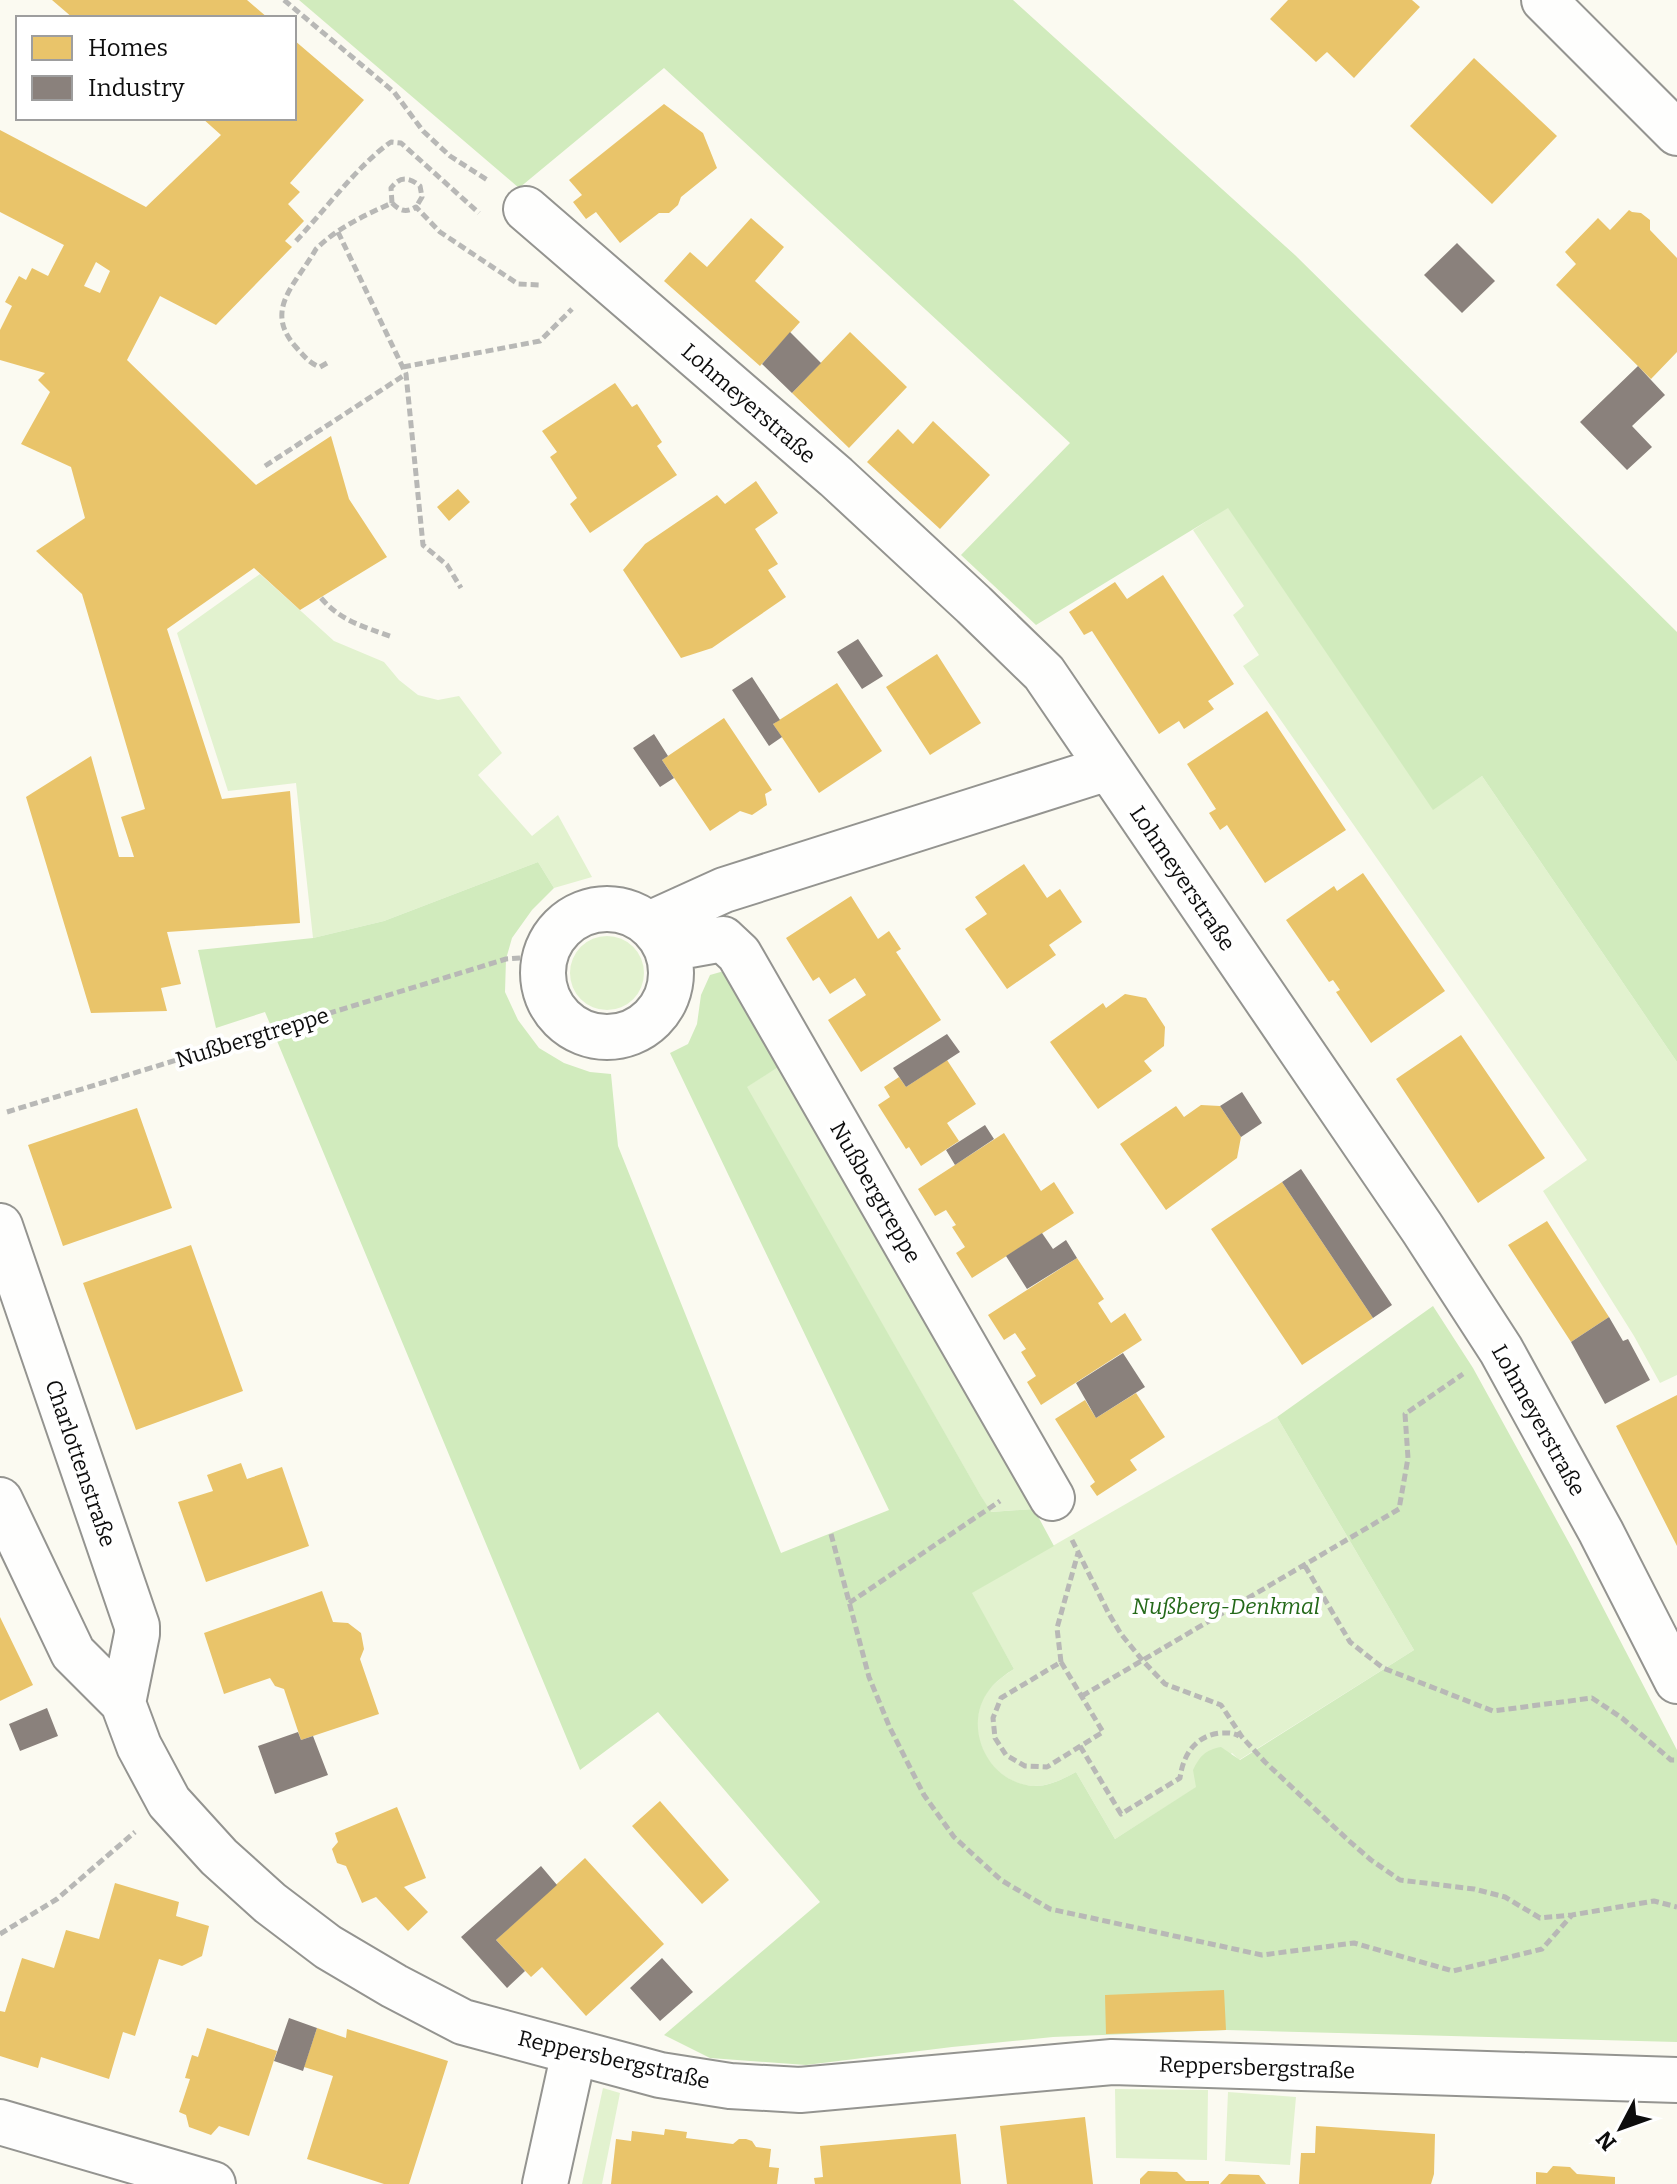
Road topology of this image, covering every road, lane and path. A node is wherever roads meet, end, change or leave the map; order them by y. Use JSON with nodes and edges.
{"nodes":[{"id":1,"x":284,"y":0,"type":"edge"},
{"id":2,"x":1544,"y":0,"type":"edge"},
{"id":3,"x":1677,"y":133,"type":"edge"},
{"id":4,"x":392,"y":203,"type":"junction"},
{"id":5,"x":416,"y":207,"type":"junction"},
{"id":6,"x":526,"y":209,"type":"joint"},
{"id":7,"x":483,"y":216,"type":"dead end"},
{"id":8,"x":338,"y":232,"type":"junction"},
{"id":9,"x":296,"y":241,"type":"dead end"},
{"id":10,"x":603,"y":277,"type":"junction"},
{"id":11,"x":546,"y":286,"type":"dead end"},
{"id":12,"x":327,"y":363,"type":"dead end"},
{"id":13,"x":405,"y":370,"type":"junction"},
{"id":14,"x":265,"y":466,"type":"dead end"},
{"id":15,"x":461,"y":588,"type":"dead end"},
{"id":16,"x":321,"y":598,"type":"dead end"},
{"id":17,"x":392,"y":637,"type":"dead end"},
{"id":18,"x":1108,"y":768,"type":"junction"},
{"id":19,"x":658,"y":936,"type":"junction"},
{"id":20,"x":545,"y":956,"type":"junction"},
{"id":21,"x":7,"y":1112,"type":"dead end"},
{"id":22,"x":0,"y":1226,"type":"edge"},
{"id":23,"x":1473,"y":1368,"type":"dead end"},
{"id":24,"x":1045,"y":1487,"type":"joint"},
{"id":25,"x":0,"y":1500,"type":"edge"},
{"id":26,"x":831,"y":1534,"type":"dead end"},
{"id":27,"x":1305,"y":1566,"type":"junction"},
{"id":28,"x":849,"y":1603,"type":"junction"},
{"id":29,"x":1143,"y":1661,"type":"junction"},
{"id":30,"x":1061,"y":1662,"type":"junction"},
{"id":31,"x":1677,"y":1681,"type":"edge"},
{"id":32,"x":1082,"y":1696,"type":"junction"},
{"id":33,"x":123,"y":1703,"type":"junction"},
{"id":34,"x":1242,"y":1737,"type":"junction"},
{"id":35,"x":1080,"y":1746,"type":"junction"},
{"id":36,"x":1677,"y":1760,"type":"edge"},
{"id":37,"x":169,"y":1802,"type":"junction"},
{"id":38,"x":1677,"y":1907,"type":"edge"},
{"id":39,"x":1572,"y":1915,"type":"junction"},
{"id":40,"x":0,"y":1934,"type":"edge"},
{"id":41,"x":574,"y":2052,"type":"junction"},
{"id":42,"x":1677,"y":2080,"type":"edge"},
{"id":43,"x":0,"y":2122,"type":"edge"},
{"id":44,"x":213,"y":2184,"type":"edge"},
{"id":45,"x":545,"y":2184,"type":"edge"}],
"edges":[{"from":1,"to":6,"type":"path"},
{"from":2,"to":3,"type":"street"},
{"from":4,"to":5,"type":"path"},
{"from":4,"to":5,"type":"path"},
{"from":4,"to":8,"type":"path"},
{"from":5,"to":11,"type":"path"},
{"from":6,"to":10,"type":"street","name":"Lohmeyerstraße"},
{"from":7,"to":9,"type":"path"},
{"from":8,"to":12,"type":"path"},
{"from":8,"to":13,"type":"path"},
{"from":10,"to":13,"type":"path"},
{"from":10,"to":18,"type":"street","name":"Lohmeyerstraße"},
{"from":13,"to":14,"type":"path"},
{"from":13,"to":15,"type":"path"},
{"from":16,"to":17,"type":"path"},
{"from":18,"to":19,"type":"street"},
{"from":18,"to":31,"type":"street","name":"Lohmeyerstraße"},
{"from":19,"to":20,"type":"street"},
{"from":19,"to":20,"type":"street"},
{"from":19,"to":24,"type":"street","name":"Nußbergtreppe"},
{"from":20,"to":21,"type":"path","name":"Nußbergtreppe"},
{"from":22,"to":33,"type":"street","name":"Charlottenstraße"},
{"from":23,"to":27,"type":"path"},
{"from":24,"to":28,"type":"path"},
{"from":25,"to":33,"type":"street","name":"Reppersbergstraße"},
{"from":26,"to":28,"type":"path"},
{"from":27,"to":29,"type":"path"},
{"from":27,"to":36,"type":"path"},
{"from":28,"to":39,"type":"path"},
{"from":29,"to":30,"type":"path"},
{"from":29,"to":32,"type":"path"},
{"from":29,"to":34,"type":"path"},
{"from":30,"to":32,"type":"path"},
{"from":30,"to":35,"type":"path"},
{"from":32,"to":35,"type":"path"},
{"from":33,"to":37,"type":"street","name":"Reppersbergstraße"},
{"from":34,"to":35,"type":"path"},
{"from":34,"to":39,"type":"path"},
{"from":37,"to":40,"type":"path"},
{"from":37,"to":41,"type":"street","name":"Reppersbergstraße"},
{"from":38,"to":39,"type":"path"},
{"from":41,"to":42,"type":"street","name":"Reppersbergstraße"},
{"from":41,"to":45,"type":"street"},
{"from":43,"to":44,"type":"street"}]}
